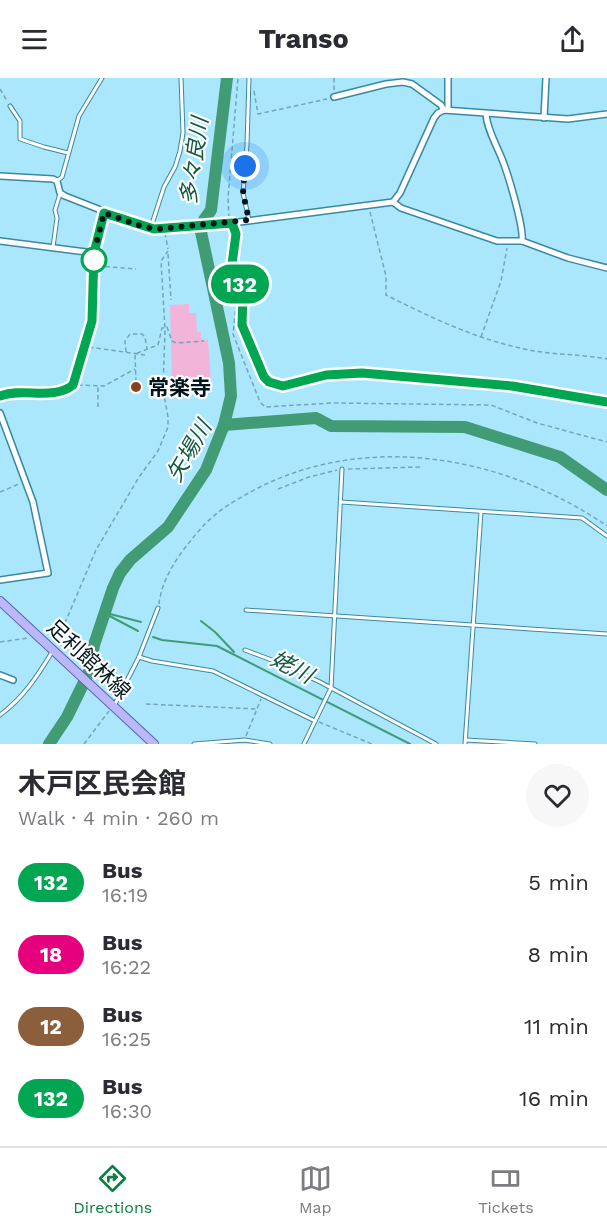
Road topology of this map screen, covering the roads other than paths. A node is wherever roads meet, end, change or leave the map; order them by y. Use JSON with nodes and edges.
{"nodes":[{"id":1,"x":102,"y":78,"type":"edge"},
{"id":2,"x":181,"y":78,"type":"edge"},
{"id":3,"x":249,"y":78,"type":"edge"},
{"id":4,"x":448,"y":78,"type":"edge"},
{"id":5,"x":546,"y":78,"type":"edge"},
{"id":6,"x":334,"y":97,"type":"road end"},
{"id":7,"x":10,"y":106,"type":"road end"},
{"id":8,"x":446,"y":110,"type":"junction"},
{"id":9,"x":486,"y":114,"type":"junction"},
{"id":10,"x":607,"y":114,"type":"edge"},
{"id":11,"x":544,"y":118,"type":"junction"},
{"id":12,"x":69,"y":153,"type":"junction"},
{"id":13,"x":0,"y":176,"type":"edge"},
{"id":14,"x":57,"y":181,"type":"junction"},
{"id":15,"x":60,"y":192,"type":"junction"},
{"id":16,"x":393,"y":202,"type":"junction"},
{"id":17,"x":104,"y":213,"type":"junction"},
{"id":18,"x":249,"y":220,"type":"junction"},
{"id":19,"x":231,"y":223,"type":"junction"},
{"id":20,"x":150,"y":228,"type":"junction"},
{"id":21,"x":0,"y":241,"type":"edge"},
{"id":22,"x":522,"y":241,"type":"junction"},
{"id":23,"x":53,"y":247,"type":"junction"},
{"id":24,"x":94,"y":253,"type":"junction"},
{"id":25,"x":607,"y":268,"type":"edge"},
{"id":26,"x":0,"y":396,"type":"edge"},
{"id":27,"x":607,"y":402,"type":"edge"},
{"id":28,"x":0,"y":413,"type":"edge"},
{"id":29,"x":342,"y":469,"type":"road end"},
{"id":30,"x":341,"y":502,"type":"junction"},
{"id":31,"x":481,"y":512,"type":"junction"},
{"id":32,"x":607,"y":536,"type":"edge"},
{"id":33,"x":0,"y":580,"type":"edge"},
{"id":34,"x":0,"y":600,"type":"edge"},
{"id":35,"x":158,"y":608,"type":"road end"},
{"id":36,"x":246,"y":610,"type":"dead end"},
{"id":37,"x":334,"y":615,"type":"junction"},
{"id":38,"x":473,"y":625,"type":"junction"},
{"id":39,"x":607,"y":634,"type":"edge"},
{"id":40,"x":245,"y":651,"type":"dead end"},
{"id":41,"x":55,"y":652,"type":"junction"},
{"id":42,"x":139,"y":657,"type":"junction"},
{"id":43,"x":0,"y":675,"type":"edge"},
{"id":44,"x":13,"y":680,"type":"dead end"},
{"id":45,"x":330,"y":690,"type":"junction"},
{"id":46,"x":111,"y":706,"type":"junction"},
{"id":47,"x":0,"y":715,"type":"edge"},
{"id":48,"x":316,"y":719,"type":"junction"},
{"id":49,"x":244,"y":742,"type":"edge"},
{"id":50,"x":466,"y":742,"type":"edge"},
{"id":51,"x":154,"y":744,"type":"edge"},
{"id":52,"x":194,"y":744,"type":"edge"},
{"id":53,"x":270,"y":744,"type":"edge"},
{"id":54,"x":304,"y":744,"type":"edge"},
{"id":55,"x":436,"y":744,"type":"edge"},
{"id":56,"x":535,"y":744,"type":"edge"}],
"edges":[{"from":1,"to":12,"type":"lane"},
{"from":2,"to":20,"type":"lane"},
{"from":3,"to":18,"type":"lane"},
{"from":4,"to":8,"type":"street"},
{"from":5,"to":11,"type":"street"},
{"from":6,"to":8,"type":"street"},
{"from":7,"to":12,"type":"lane"},
{"from":8,"to":9,"type":"street"},
{"from":8,"to":16,"type":"street"},
{"from":9,"to":11,"type":"street"},
{"from":9,"to":22,"type":"street"},
{"from":10,"to":11,"type":"street"},
{"from":12,"to":14,"type":"lane"},
{"from":13,"to":14,"type":"street"},
{"from":14,"to":15,"type":"street"},
{"from":15,"to":17,"type":"street"},
{"from":15,"to":23,"type":"lane"},
{"from":16,"to":18,"type":"street"},
{"from":16,"to":22,"type":"street"},
{"from":17,"to":20,"type":"street"},
{"from":17,"to":24,"type":"street"},
{"from":18,"to":19,"type":"street"},
{"from":19,"to":20,"type":"street"},
{"from":19,"to":27,"type":"lane"},
{"from":21,"to":23,"type":"street"},
{"from":22,"to":25,"type":"street"},
{"from":23,"to":24,"type":"street"},
{"from":24,"to":26,"type":"street"},
{"from":28,"to":33,"type":"street"},
{"from":29,"to":30,"type":"lane"},
{"from":30,"to":31,"type":"lane"},
{"from":30,"to":37,"type":"lane"},
{"from":31,"to":32,"type":"lane"},
{"from":31,"to":38,"type":"lane"},
{"from":34,"to":41,"type":"main road","name":"足利館林線"},
{"from":35,"to":42,"type":"lane"},
{"from":36,"to":37,"type":"lane"},
{"from":37,"to":38,"type":"lane"},
{"from":37,"to":45,"type":"lane"},
{"from":38,"to":39,"type":"lane"},
{"from":38,"to":50,"type":"lane"},
{"from":40,"to":45,"type":"lane"},
{"from":41,"to":46,"type":"main road","name":"足利館林線"},
{"from":41,"to":47,"type":"lane"},
{"from":42,"to":46,"type":"lane"},
{"from":42,"to":48,"type":"lane"},
{"from":43,"to":44,"type":"street"},
{"from":45,"to":48,"type":"lane"},
{"from":45,"to":55,"type":"lane"},
{"from":46,"to":51,"type":"main road","name":"足利館林線"},
{"from":48,"to":54,"type":"lane"},
{"from":49,"to":52,"type":"lane"},
{"from":49,"to":53,"type":"lane"},
{"from":50,"to":56,"type":"lane"}]}
